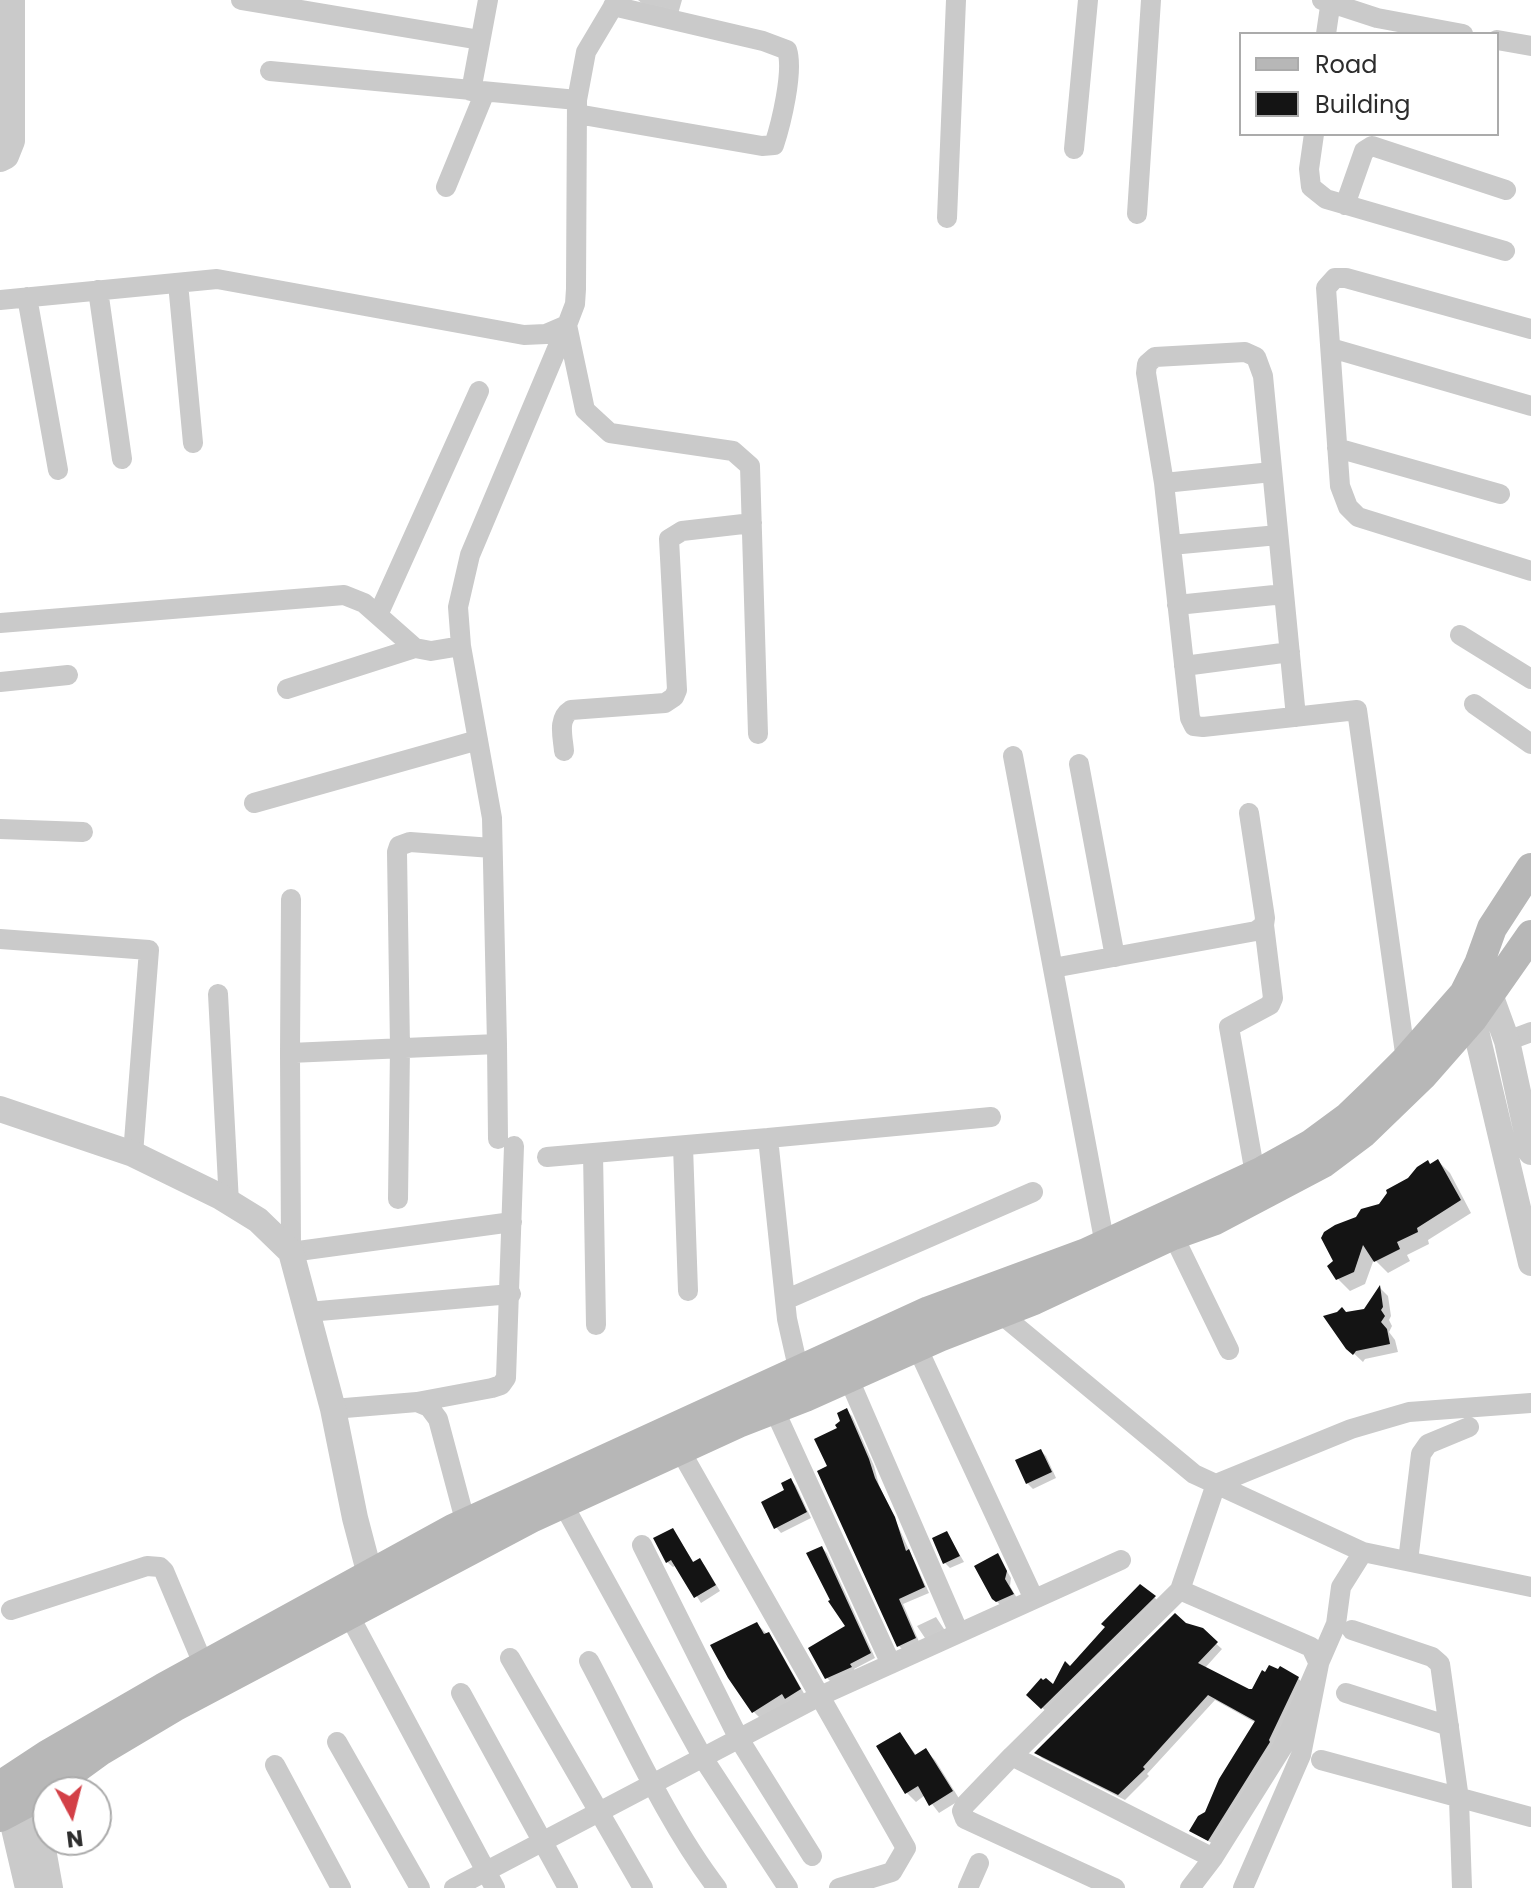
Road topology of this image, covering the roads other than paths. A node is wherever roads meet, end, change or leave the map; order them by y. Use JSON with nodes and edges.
{"nodes":[{"id":1,"x":12,"y":0,"type":"edge"},
{"id":2,"x":241,"y":0,"type":"edge"},
{"id":3,"x":488,"y":0,"type":"edge"},
{"id":4,"x":956,"y":0,"type":"edge"},
{"id":5,"x":1088,"y":0,"type":"edge"},
{"id":6,"x":1151,"y":0,"type":"edge"},
{"id":7,"x":1328,"y":1,"type":"edge"},
{"id":8,"x":615,"y":3,"type":"edge"},
{"id":9,"x":1326,"y":32,"type":"edge"},
{"id":10,"x":1452,"y":32,"type":"edge"},
{"id":11,"x":480,"y":40,"type":"junction"},
{"id":12,"x":1499,"y":40,"type":"edge"},
{"id":13,"x":1531,"y":46,"type":"edge"},
{"id":14,"x":270,"y":71,"type":"dead end"},
{"id":15,"x":478,"y":92,"type":"junction"},
{"id":16,"x":577,"y":107,"type":"junction"},
{"id":17,"x":1314,"y":136,"type":"edge"},
{"id":18,"x":1074,"y":149,"type":"dead end"},
{"id":19,"x":0,"y":159,"type":"edge"},
{"id":20,"x":446,"y":187,"type":"dead end"},
{"id":21,"x":1506,"y":190,"type":"dead end"},
{"id":22,"x":1345,"y":205,"type":"junction"},
{"id":23,"x":1137,"y":214,"type":"dead end"},
{"id":24,"x":947,"y":218,"type":"dead end"},
{"id":25,"x":1505,"y":251,"type":"dead end"},
{"id":26,"x":178,"y":283,"type":"junction"},
{"id":27,"x":98,"y":290,"type":"junction"},
{"id":28,"x":27,"y":297,"type":"junction"},
{"id":29,"x":0,"y":300,"type":"edge"},
{"id":30,"x":567,"y":325,"type":"junction"},
{"id":31,"x":1531,"y":329,"type":"edge"},
{"id":32,"x":1331,"y":348,"type":"junction"},
{"id":33,"x":479,"y":391,"type":"dead end"},
{"id":34,"x":1531,"y":406,"type":"edge"},
{"id":35,"x":193,"y":443,"type":"dead end"},
{"id":36,"x":1337,"y":448,"type":"junction"},
{"id":37,"x":122,"y":459,"type":"dead end"},
{"id":38,"x":58,"y":470,"type":"dead end"},
{"id":39,"x":1272,"y":472,"type":"junction"},
{"id":40,"x":1164,"y":483,"type":"junction"},
{"id":41,"x":1500,"y":494,"type":"dead end"},
{"id":42,"x":752,"y":523,"type":"junction"},
{"id":43,"x":1278,"y":535,"type":"junction"},
{"id":44,"x":1171,"y":545,"type":"junction"},
{"id":45,"x":1531,"y":571,"type":"edge"},
{"id":46,"x":1284,"y":594,"type":"junction"},
{"id":47,"x":1177,"y":605,"type":"junction"},
{"id":48,"x":378,"y":615,"type":"junction"},
{"id":49,"x":0,"y":623,"type":"edge"},
{"id":50,"x":1460,"y":635,"type":"dead end"},
{"id":51,"x":461,"y":646,"type":"junction"},
{"id":52,"x":415,"y":648,"type":"junction"},
{"id":53,"x":1290,"y":652,"type":"junction"},
{"id":54,"x":1184,"y":666,"type":"junction"},
{"id":55,"x":68,"y":675,"type":"dead end"},
{"id":56,"x":1531,"y":679,"type":"edge"},
{"id":57,"x":0,"y":682,"type":"edge"},
{"id":58,"x":287,"y":689,"type":"dead end"},
{"id":59,"x":1474,"y":704,"type":"dead end"},
{"id":60,"x":1296,"y":717,"type":"junction"},
{"id":61,"x":758,"y":734,"type":"dead end"},
{"id":62,"x":478,"y":740,"type":"junction"},
{"id":63,"x":1531,"y":744,"type":"edge"},
{"id":64,"x":564,"y":751,"type":"dead end"},
{"id":65,"x":1013,"y":756,"type":"dead end"},
{"id":66,"x":1079,"y":764,"type":"dead end"},
{"id":67,"x":254,"y":803,"type":"dead end"},
{"id":68,"x":1249,"y":813,"type":"dead end"},
{"id":69,"x":0,"y":829,"type":"edge"},
{"id":70,"x":83,"y":832,"type":"dead end"},
{"id":71,"x":492,"y":848,"type":"junction"},
{"id":72,"x":1531,"y":868,"type":"edge"},
{"id":73,"x":291,"y":899,"type":"dead end"},
{"id":74,"x":1264,"y":925,"type":"junction"},
{"id":75,"x":1531,"y":935,"type":"edge"},
{"id":76,"x":0,"y":939,"type":"edge"},
{"id":77,"x":1115,"y":957,"type":"junction"},
{"id":78,"x":1053,"y":968,"type":"junction"},
{"id":79,"x":218,"y":994,"type":"dead end"},
{"id":80,"x":1475,"y":1003,"type":"junction"},
{"id":81,"x":1519,"y":1037,"type":"edge"},
{"id":82,"x":497,"y":1044,"type":"junction"},
{"id":83,"x":400,"y":1048,"type":"junction"},
{"id":84,"x":290,"y":1053,"type":"junction"},
{"id":85,"x":1406,"y":1060,"type":"junction"},
{"id":86,"x":0,"y":1109,"type":"edge"},
{"id":87,"x":991,"y":1117,"type":"dead end"},
{"id":88,"x":768,"y":1138,"type":"junction"},
{"id":89,"x":683,"y":1146,"type":"junction"},
{"id":90,"x":1531,"y":1152,"type":"edge"},
{"id":91,"x":593,"y":1153,"type":"junction"},
{"id":92,"x":133,"y":1154,"type":"junction"},
{"id":93,"x":547,"y":1157,"type":"dead end"},
{"id":94,"x":1255,"y":1174,"type":"junction"},
{"id":95,"x":1033,"y":1192,"type":"dead end"},
{"id":96,"x":398,"y":1199,"type":"dead end"},
{"id":97,"x":229,"y":1203,"type":"junction"},
{"id":98,"x":512,"y":1222,"type":"junction"},
{"id":99,"x":1173,"y":1235,"type":"junction"},
{"id":100,"x":1105,"y":1245,"type":"junction"},
{"id":101,"x":291,"y":1252,"type":"junction"},
{"id":102,"x":1531,"y":1263,"type":"edge"},
{"id":103,"x":688,"y":1291,"type":"dead end"},
{"id":104,"x":511,"y":1294,"type":"junction"},
{"id":105,"x":785,"y":1300,"type":"junction"},
{"id":106,"x":308,"y":1312,"type":"junction"},
{"id":107,"x":1001,"y":1314,"type":"junction"},
{"id":108,"x":596,"y":1325,"type":"dead end"},
{"id":109,"x":917,"y":1347,"type":"junction"},
{"id":110,"x":1229,"y":1350,"type":"dead end"},
{"id":111,"x":799,"y":1372,"type":"junction"},
{"id":112,"x":848,"y":1377,"type":"junction"},
{"id":113,"x":417,"y":1402,"type":"junction"},
{"id":114,"x":1531,"y":1403,"type":"edge"},
{"id":115,"x":333,"y":1409,"type":"junction"},
{"id":116,"x":774,"y":1409,"type":"junction"},
{"id":117,"x":1469,"y":1427,"type":"dead end"},
{"id":118,"x":680,"y":1450,"type":"junction"},
{"id":119,"x":1216,"y":1484,"type":"junction"},
{"id":120,"x":563,"y":1504,"type":"junction"},
{"id":121,"x":466,"y":1524,"type":"junction"},
{"id":122,"x":642,"y":1545,"type":"dead end"},
{"id":123,"x":1363,"y":1552,"type":"junction"},
{"id":124,"x":1121,"y":1560,"type":"dead end"},
{"id":125,"x":1408,"y":1561,"type":"junction"},
{"id":126,"x":1531,"y":1587,"type":"edge"},
{"id":127,"x":373,"y":1588,"type":"junction"},
{"id":128,"x":1180,"y":1590,"type":"junction"},
{"id":129,"x":1034,"y":1599,"type":"junction"},
{"id":130,"x":11,"y":1610,"type":"dead end"},
{"id":131,"x":349,"y":1615,"type":"junction"},
{"id":132,"x":1352,"y":1630,"type":"dead end"},
{"id":133,"x":959,"y":1633,"type":"junction"},
{"id":134,"x":510,"y":1658,"type":"dead end"},
{"id":135,"x":589,"y":1661,"type":"dead end"},
{"id":136,"x":891,"y":1664,"type":"junction"},
{"id":137,"x":1319,"y":1664,"type":"junction"},
{"id":138,"x":204,"y":1666,"type":"junction"},
{"id":139,"x":461,"y":1693,"type":"dead end"},
{"id":140,"x":1346,"y":1693,"type":"dead end"},
{"id":141,"x":820,"y":1696,"type":"junction"},
{"id":142,"x":1449,"y":1726,"type":"junction"},
{"id":143,"x":739,"y":1739,"type":"junction"},
{"id":144,"x":337,"y":1742,"type":"dead end"},
{"id":145,"x":1012,"y":1756,"type":"junction"},
{"id":146,"x":703,"y":1758,"type":"junction"},
{"id":147,"x":1321,"y":1760,"type":"dead end"},
{"id":148,"x":275,"y":1765,"type":"dead end"},
{"id":149,"x":651,"y":1784,"type":"junction"},
{"id":150,"x":12,"y":1795,"type":"edge"},
{"id":151,"x":1459,"y":1799,"type":"junction"},
{"id":152,"x":601,"y":1812,"type":"junction"},
{"id":153,"x":311,"y":1813,"type":"dead end"},
{"id":154,"x":1531,"y":1817,"type":"edge"},
{"id":155,"x":541,"y":1843,"type":"junction"},
{"id":156,"x":812,"y":1856,"type":"dead end"},
{"id":157,"x":1213,"y":1858,"type":"junction"},
{"id":158,"x":979,"y":1863,"type":"dead end"},
{"id":159,"x":491,"y":1880,"type":"edge"},
{"id":160,"x":889,"y":1880,"type":"edge"},
{"id":161,"x":28,"y":1888,"type":"edge"},
{"id":162,"x":50,"y":1888,"type":"edge"},
{"id":163,"x":341,"y":1888,"type":"edge"},
{"id":164,"x":348,"y":1888,"type":"edge"},
{"id":165,"x":420,"y":1888,"type":"edge"},
{"id":166,"x":454,"y":1888,"type":"edge"},
{"id":167,"x":568,"y":1888,"type":"edge"},
{"id":168,"x":643,"y":1888,"type":"edge"},
{"id":169,"x":710,"y":1888,"type":"edge"},
{"id":170,"x":717,"y":1888,"type":"edge"},
{"id":171,"x":788,"y":1888,"type":"edge"},
{"id":172,"x":839,"y":1888,"type":"edge"},
{"id":173,"x":968,"y":1888,"type":"edge"},
{"id":174,"x":1115,"y":1888,"type":"edge"},
{"id":175,"x":1190,"y":1888,"type":"edge"},
{"id":176,"x":1243,"y":1888,"type":"edge"},
{"id":177,"x":1462,"y":1888,"type":"edge"}],
"edges":[{"from":1,"to":19,"type":"street"},
{"from":2,"to":11,"type":"street"},
{"from":3,"to":11,"type":"street"},
{"from":4,"to":24,"type":"street"},
{"from":5,"to":18,"type":"street"},
{"from":6,"to":23,"type":"street"},
{"from":7,"to":9,"type":"street"},
{"from":7,"to":10,"type":"street"},
{"from":8,"to":16,"type":"street"},
{"from":8,"to":16,"type":"street"},
{"from":11,"to":15,"type":"street"},
{"from":12,"to":13,"type":"street"},
{"from":14,"to":15,"type":"street"},
{"from":15,"to":16,"type":"street"},
{"from":15,"to":20,"type":"street"},
{"from":16,"to":30,"type":"street"},
{"from":17,"to":22,"type":"street"},
{"from":21,"to":22,"type":"street"},
{"from":22,"to":25,"type":"street"},
{"from":26,"to":27,"type":"street"},
{"from":26,"to":30,"type":"street"},
{"from":26,"to":35,"type":"street"},
{"from":27,"to":28,"type":"street"},
{"from":27,"to":37,"type":"street"},
{"from":28,"to":29,"type":"street"},
{"from":28,"to":38,"type":"street"},
{"from":30,"to":42,"type":"street"},
{"from":30,"to":51,"type":"street"},
{"from":31,"to":32,"type":"street"},
{"from":32,"to":34,"type":"street"},
{"from":32,"to":36,"type":"street"},
{"from":33,"to":48,"type":"street"},
{"from":36,"to":41,"type":"street"},
{"from":36,"to":45,"type":"street"},
{"from":39,"to":40,"type":"street"},
{"from":39,"to":40,"type":"street"},
{"from":39,"to":43,"type":"street"},
{"from":40,"to":44,"type":"street"},
{"from":42,"to":61,"type":"street"},
{"from":42,"to":64,"type":"street"},
{"from":43,"to":44,"type":"street"},
{"from":43,"to":46,"type":"street"},
{"from":44,"to":47,"type":"street"},
{"from":46,"to":47,"type":"street"},
{"from":46,"to":53,"type":"street"},
{"from":47,"to":54,"type":"street"},
{"from":48,"to":49,"type":"street"},
{"from":48,"to":52,"type":"street"},
{"from":50,"to":56,"type":"street"},
{"from":51,"to":52,"type":"street"},
{"from":51,"to":62,"type":"street"},
{"from":52,"to":58,"type":"street"},
{"from":53,"to":54,"type":"street"},
{"from":53,"to":60,"type":"street"},
{"from":54,"to":60,"type":"street"},
{"from":55,"to":57,"type":"street"},
{"from":59,"to":63,"type":"street"},
{"from":60,"to":85,"type":"street"},
{"from":62,"to":67,"type":"street"},
{"from":62,"to":71,"type":"street"},
{"from":65,"to":78,"type":"street"},
{"from":66,"to":77,"type":"street"},
{"from":68,"to":74,"type":"street"},
{"from":69,"to":70,"type":"street"},
{"from":71,"to":82,"type":"street"},
{"from":71,"to":83,"type":"street"},
{"from":72,"to":80,"type":"main road"},
{"from":73,"to":84,"type":"street"},
{"from":74,"to":77,"type":"street"},
{"from":74,"to":94,"type":"street"},
{"from":75,"to":80,"type":"main road"},
{"from":76,"to":92,"type":"street"},
{"from":77,"to":78,"type":"street"},
{"from":78,"to":100,"type":"street"},
{"from":79,"to":97,"type":"street"},
{"from":80,"to":81,"type":"street"},
{"from":80,"to":85,"type":"main road"},
{"from":80,"to":99,"type":"main road"},
{"from":80,"to":102,"type":"street"},
{"from":81,"to":90,"type":"street"},
{"from":82,"to":83,"type":"street"},
{"from":82,"to":98,"type":"street"},
{"from":83,"to":84,"type":"street"},
{"from":83,"to":96,"type":"street"},
{"from":84,"to":101,"type":"street"},
{"from":85,"to":94,"type":"main road"},
{"from":86,"to":92,"type":"street"},
{"from":87,"to":88,"type":"street"},
{"from":88,"to":89,"type":"street"},
{"from":88,"to":105,"type":"street"},
{"from":89,"to":91,"type":"street"},
{"from":89,"to":103,"type":"street"},
{"from":91,"to":93,"type":"street"},
{"from":91,"to":108,"type":"street"},
{"from":92,"to":97,"type":"street"},
{"from":94,"to":100,"type":"main road"},
{"from":95,"to":105,"type":"street"},
{"from":97,"to":101,"type":"street"},
{"from":98,"to":101,"type":"street"},
{"from":98,"to":104,"type":"street"},
{"from":99,"to":107,"type":"main road"},
{"from":99,"to":110,"type":"street"},
{"from":100,"to":111,"type":"main road"},
{"from":101,"to":106,"type":"street"},
{"from":104,"to":106,"type":"street"},
{"from":104,"to":113,"type":"street"},
{"from":105,"to":111,"type":"street"},
{"from":106,"to":115,"type":"street"},
{"from":107,"to":109,"type":"main road"},
{"from":107,"to":119,"type":"street"},
{"from":109,"to":112,"type":"main road"},
{"from":109,"to":129,"type":"street"},
{"from":111,"to":121,"type":"main road"},
{"from":112,"to":116,"type":"main road"},
{"from":112,"to":133,"type":"street"},
{"from":113,"to":115,"type":"street"},
{"from":113,"to":121,"type":"street"},
{"from":114,"to":119,"type":"street"},
{"from":115,"to":127,"type":"street"},
{"from":116,"to":118,"type":"main road"},
{"from":116,"to":136,"type":"street"},
{"from":117,"to":125,"type":"street"},
{"from":118,"to":120,"type":"main road"},
{"from":118,"to":141,"type":"street"},
{"from":119,"to":123,"type":"street"},
{"from":119,"to":128,"type":"street"},
{"from":120,"to":127,"type":"main road"},
{"from":120,"to":146,"type":"street"},
{"from":121,"to":127,"type":"main road"},
{"from":122,"to":143,"type":"street"},
{"from":123,"to":125,"type":"street"},
{"from":123,"to":137,"type":"street"},
{"from":124,"to":129,"type":"street"},
{"from":125,"to":126,"type":"street"},
{"from":127,"to":131,"type":"main road"},
{"from":127,"to":138,"type":"main road"},
{"from":128,"to":137,"type":"street"},
{"from":128,"to":145,"type":"street"},
{"from":129,"to":133,"type":"street"},
{"from":130,"to":138,"type":"street"},
{"from":131,"to":150,"type":"main road"},
{"from":131,"to":159,"type":"street"},
{"from":132,"to":142,"type":"street"},
{"from":133,"to":136,"type":"street"},
{"from":134,"to":152,"type":"street"},
{"from":135,"to":149,"type":"street"},
{"from":136,"to":141,"type":"street"},
{"from":137,"to":157,"type":"street"},
{"from":137,"to":176,"type":"street"},
{"from":138,"to":150,"type":"main road"},
{"from":139,"to":155,"type":"street"},
{"from":140,"to":142,"type":"street"},
{"from":141,"to":143,"type":"street"},
{"from":141,"to":160,"type":"street"},
{"from":142,"to":151,"type":"street"},
{"from":143,"to":146,"type":"street"},
{"from":143,"to":156,"type":"street"},
{"from":144,"to":165,"type":"street"},
{"from":145,"to":157,"type":"street"},
{"from":145,"to":174,"type":"street"},
{"from":146,"to":149,"type":"street"},
{"from":146,"to":171,"type":"street"},
{"from":147,"to":151,"type":"street"},
{"from":148,"to":163,"type":"street"},
{"from":149,"to":152,"type":"street"},
{"from":149,"to":169,"type":"street"},
{"from":149,"to":170,"type":"street"},
{"from":150,"to":161,"type":"street"},
{"from":150,"to":162,"type":"street"},
{"from":151,"to":154,"type":"street"},
{"from":151,"to":177,"type":"street"},
{"from":152,"to":155,"type":"street"},
{"from":152,"to":168,"type":"street"},
{"from":153,"to":164,"type":"street"},
{"from":155,"to":159,"type":"street"},
{"from":155,"to":167,"type":"street"},
{"from":157,"to":175,"type":"street"},
{"from":158,"to":173,"type":"street"},
{"from":159,"to":166,"type":"street"},
{"from":160,"to":172,"type":"street"}]}
